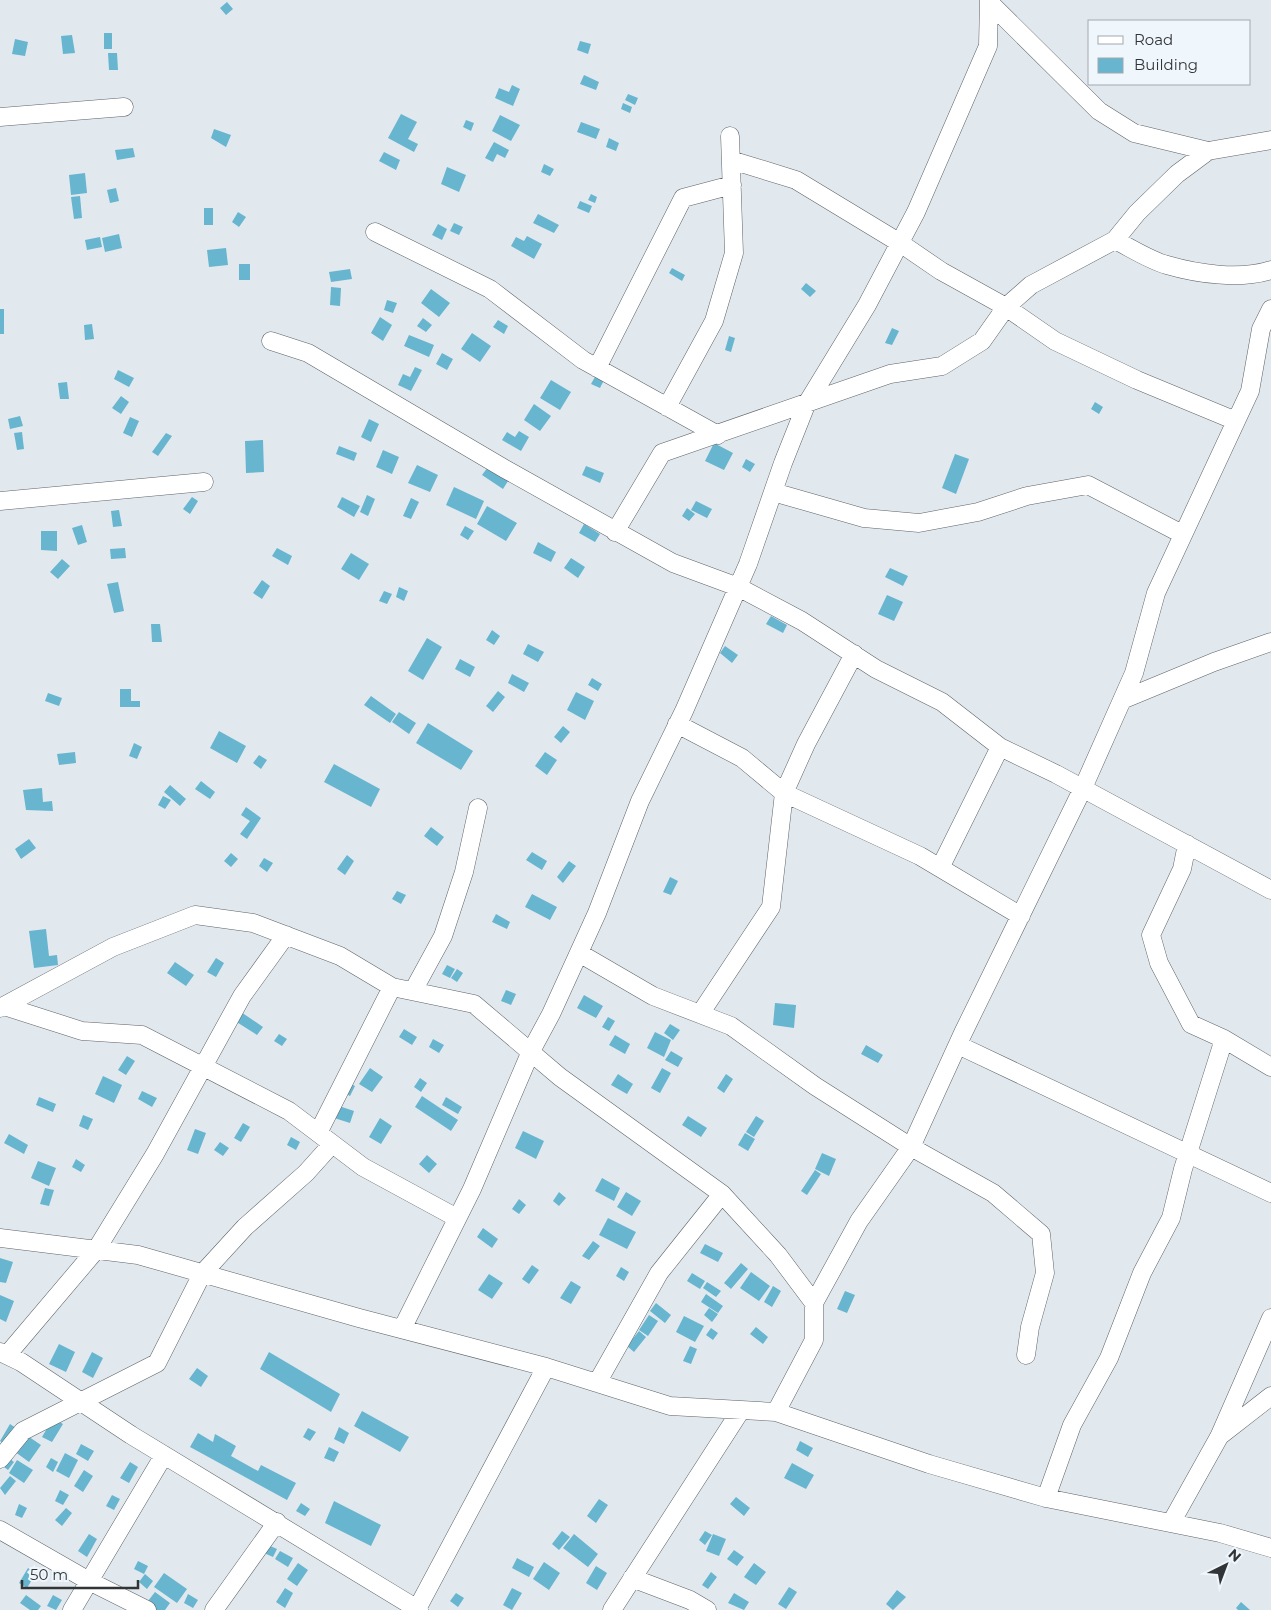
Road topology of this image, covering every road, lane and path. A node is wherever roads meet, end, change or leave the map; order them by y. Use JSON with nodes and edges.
{"nodes":[{"id":1,"x":990,"y":2,"type":"edge"},
{"id":2,"x":124,"y":107,"type":"dead end"},
{"id":3,"x":0,"y":117,"type":"edge"},
{"id":4,"x":730,"y":136,"type":"dead end"},
{"id":5,"x":1271,"y":140,"type":"edge"},
{"id":6,"x":1208,"y":151,"type":"junction"},
{"id":7,"x":731,"y":160,"type":"junction"},
{"id":8,"x":732,"y":185,"type":"junction"},
{"id":9,"x":375,"y":232,"type":"dead end"},
{"id":10,"x":1114,"y":240,"type":"junction"},
{"id":11,"x":900,"y":243,"type":"junction"},
{"id":12,"x":1271,"y":270,"type":"edge"},
{"id":13,"x":1006,"y":307,"type":"junction"},
{"id":14,"x":1271,"y":309,"type":"edge"},
{"id":15,"x":271,"y":341,"type":"dead end"},
{"id":16,"x":597,"y":368,"type":"junction"},
{"id":17,"x":806,"y":405,"type":"junction"},
{"id":18,"x":668,"y":407,"type":"junction"},
{"id":19,"x":1236,"y":421,"type":"junction"},
{"id":20,"x":718,"y":435,"type":"junction"},
{"id":21,"x":204,"y":482,"type":"dead end"},
{"id":22,"x":773,"y":492,"type":"junction"},
{"id":23,"x":0,"y":501,"type":"edge"},
{"id":24,"x":615,"y":532,"type":"junction"},
{"id":25,"x":1182,"y":534,"type":"junction"},
{"id":26,"x":738,"y":587,"type":"junction"},
{"id":27,"x":1271,"y":642,"type":"edge"},
{"id":28,"x":854,"y":654,"type":"junction"},
{"id":29,"x":1122,"y":700,"type":"junction"},
{"id":30,"x":677,"y":724,"type":"junction"},
{"id":31,"x":1000,"y":747,"type":"junction"},
{"id":32,"x":1083,"y":788,"type":"junction"},
{"id":33,"x":784,"y":793,"type":"junction"},
{"id":34,"x":478,"y":808,"type":"dead end"},
{"id":35,"x":1187,"y":844,"type":"junction"},
{"id":36,"x":940,"y":868,"type":"junction"},
{"id":37,"x":1271,"y":890,"type":"edge"},
{"id":38,"x":1020,"y":916,"type":"junction"},
{"id":39,"x":286,"y":936,"type":"junction"},
{"id":40,"x":579,"y":953,"type":"junction"},
{"id":41,"x":392,"y":986,"type":"junction"},
{"id":42,"x":413,"y":991,"type":"junction"},
{"id":43,"x":2,"y":1007,"type":"edge"},
{"id":44,"x":700,"y":1014,"type":"junction"},
{"id":45,"x":1224,"y":1039,"type":"junction"},
{"id":46,"x":958,"y":1045,"type":"junction"},
{"id":47,"x":531,"y":1051,"type":"junction"},
{"id":48,"x":202,"y":1066,"type":"junction"},
{"id":49,"x":1271,"y":1068,"type":"edge"},
{"id":50,"x":318,"y":1133,"type":"junction"},
{"id":51,"x":332,"y":1144,"type":"junction"},
{"id":52,"x":911,"y":1147,"type":"junction"},
{"id":53,"x":1188,"y":1153,"type":"junction"},
{"id":54,"x":1271,"y":1193,"type":"edge"},
{"id":55,"x":722,"y":1194,"type":"junction"},
{"id":56,"x":457,"y":1218,"type":"junction"},
{"id":57,"x":0,"y":1238,"type":"edge"},
{"id":58,"x":96,"y":1250,"type":"junction"},
{"id":59,"x":202,"y":1274,"type":"junction"},
{"id":60,"x":814,"y":1304,"type":"junction"},
{"id":61,"x":1271,"y":1318,"type":"edge"},
{"id":62,"x":402,"y":1329,"type":"junction"},
{"id":63,"x":4,"y":1353,"type":"edge"},
{"id":64,"x":1026,"y":1355,"type":"dead end"},
{"id":65,"x":546,"y":1367,"type":"junction"},
{"id":66,"x":597,"y":1383,"type":"junction"},
{"id":67,"x":1271,"y":1396,"type":"edge"},
{"id":68,"x":81,"y":1402,"type":"junction"},
{"id":69,"x":741,"y":1410,"type":"junction"},
{"id":70,"x":776,"y":1412,"type":"junction"},
{"id":71,"x":1219,"y":1437,"type":"junction"},
{"id":72,"x":164,"y":1455,"type":"junction"},
{"id":73,"x":0,"y":1459,"type":"edge"},
{"id":74,"x":1046,"y":1498,"type":"junction"},
{"id":75,"x":277,"y":1522,"type":"junction"},
{"id":76,"x":1171,"y":1523,"type":"junction"},
{"id":77,"x":0,"y":1530,"type":"edge"},
{"id":78,"x":1271,"y":1548,"type":"edge"},
{"id":79,"x":632,"y":1578,"type":"junction"},
{"id":80,"x":89,"y":1581,"type":"junction"},
{"id":81,"x":72,"y":1610,"type":"edge"},
{"id":82,"x":148,"y":1610,"type":"edge"},
{"id":83,"x":214,"y":1610,"type":"edge"},
{"id":84,"x":418,"y":1610,"type":"edge"},
{"id":85,"x":612,"y":1610,"type":"edge"},
{"id":86,"x":707,"y":1610,"type":"edge"}],
"edges":[{"from":1,"to":6,"type":"street"},
{"from":1,"to":11,"type":"street"},
{"from":2,"to":3,"type":"street"},
{"from":4,"to":7,"type":"street"},
{"from":5,"to":6,"type":"street"},
{"from":6,"to":10,"type":"street"},
{"from":7,"to":8,"type":"street"},
{"from":7,"to":11,"type":"street"},
{"from":8,"to":16,"type":"street"},
{"from":8,"to":18,"type":"street"},
{"from":9,"to":16,"type":"street"},
{"from":10,"to":12,"type":"street"},
{"from":10,"to":13,"type":"street"},
{"from":11,"to":13,"type":"street"},
{"from":11,"to":17,"type":"street"},
{"from":13,"to":17,"type":"street"},
{"from":13,"to":19,"type":"street"},
{"from":14,"to":19,"type":"street"},
{"from":15,"to":24,"type":"street"},
{"from":16,"to":18,"type":"street"},
{"from":17,"to":20,"type":"street"},
{"from":17,"to":22,"type":"street"},
{"from":18,"to":20,"type":"street"},
{"from":19,"to":25,"type":"street"},
{"from":20,"to":24,"type":"street"},
{"from":21,"to":23,"type":"street"},
{"from":22,"to":25,"type":"street"},
{"from":22,"to":26,"type":"street"},
{"from":24,"to":26,"type":"street"},
{"from":25,"to":29,"type":"street"},
{"from":26,"to":28,"type":"street"},
{"from":26,"to":30,"type":"street"},
{"from":27,"to":29,"type":"street"},
{"from":28,"to":31,"type":"street"},
{"from":28,"to":33,"type":"street"},
{"from":29,"to":32,"type":"street"},
{"from":30,"to":33,"type":"street"},
{"from":30,"to":40,"type":"street"},
{"from":31,"to":32,"type":"street"},
{"from":31,"to":36,"type":"street"},
{"from":32,"to":35,"type":"street"},
{"from":32,"to":38,"type":"street"},
{"from":33,"to":36,"type":"street"},
{"from":33,"to":44,"type":"street"},
{"from":34,"to":42,"type":"street"},
{"from":35,"to":37,"type":"street"},
{"from":35,"to":45,"type":"street"},
{"from":36,"to":38,"type":"street"},
{"from":38,"to":46,"type":"street"},
{"from":39,"to":41,"type":"street"},
{"from":39,"to":43,"type":"street"},
{"from":39,"to":48,"type":"street"},
{"from":40,"to":44,"type":"street"},
{"from":40,"to":47,"type":"street"},
{"from":41,"to":42,"type":"street"},
{"from":41,"to":50,"type":"street"},
{"from":42,"to":47,"type":"street"},
{"from":43,"to":48,"type":"street"},
{"from":44,"to":52,"type":"street"},
{"from":45,"to":49,"type":"street"},
{"from":45,"to":53,"type":"street"},
{"from":46,"to":52,"type":"street"},
{"from":46,"to":53,"type":"street"},
{"from":47,"to":55,"type":"street"},
{"from":47,"to":56,"type":"street"},
{"from":48,"to":50,"type":"street"},
{"from":48,"to":58,"type":"street"},
{"from":50,"to":51,"type":"street"},
{"from":51,"to":56,"type":"street"},
{"from":51,"to":59,"type":"street"},
{"from":52,"to":60,"type":"street"},
{"from":52,"to":64,"type":"street"},
{"from":53,"to":54,"type":"street"},
{"from":53,"to":74,"type":"street"},
{"from":55,"to":60,"type":"street"},
{"from":55,"to":66,"type":"street"},
{"from":56,"to":62,"type":"street"},
{"from":57,"to":58,"type":"street"},
{"from":58,"to":59,"type":"street"},
{"from":58,"to":63,"type":"street"},
{"from":59,"to":62,"type":"street"},
{"from":59,"to":68,"type":"street"},
{"from":60,"to":70,"type":"street"},
{"from":61,"to":71,"type":"street"},
{"from":62,"to":65,"type":"street"},
{"from":63,"to":68,"type":"street"},
{"from":65,"to":66,"type":"street"},
{"from":65,"to":84,"type":"street"},
{"from":66,"to":69,"type":"street"},
{"from":67,"to":71,"type":"street"},
{"from":68,"to":72,"type":"street"},
{"from":68,"to":73,"type":"street"},
{"from":69,"to":70,"type":"street"},
{"from":69,"to":79,"type":"street"},
{"from":70,"to":74,"type":"street"},
{"from":71,"to":76,"type":"street"},
{"from":72,"to":75,"type":"street"},
{"from":72,"to":80,"type":"street"},
{"from":74,"to":76,"type":"street"},
{"from":75,"to":83,"type":"street"},
{"from":75,"to":84,"type":"street"},
{"from":76,"to":78,"type":"street"},
{"from":77,"to":80,"type":"street"},
{"from":79,"to":85,"type":"street"},
{"from":79,"to":86,"type":"street"},
{"from":80,"to":81,"type":"street"},
{"from":80,"to":82,"type":"street"}]}
